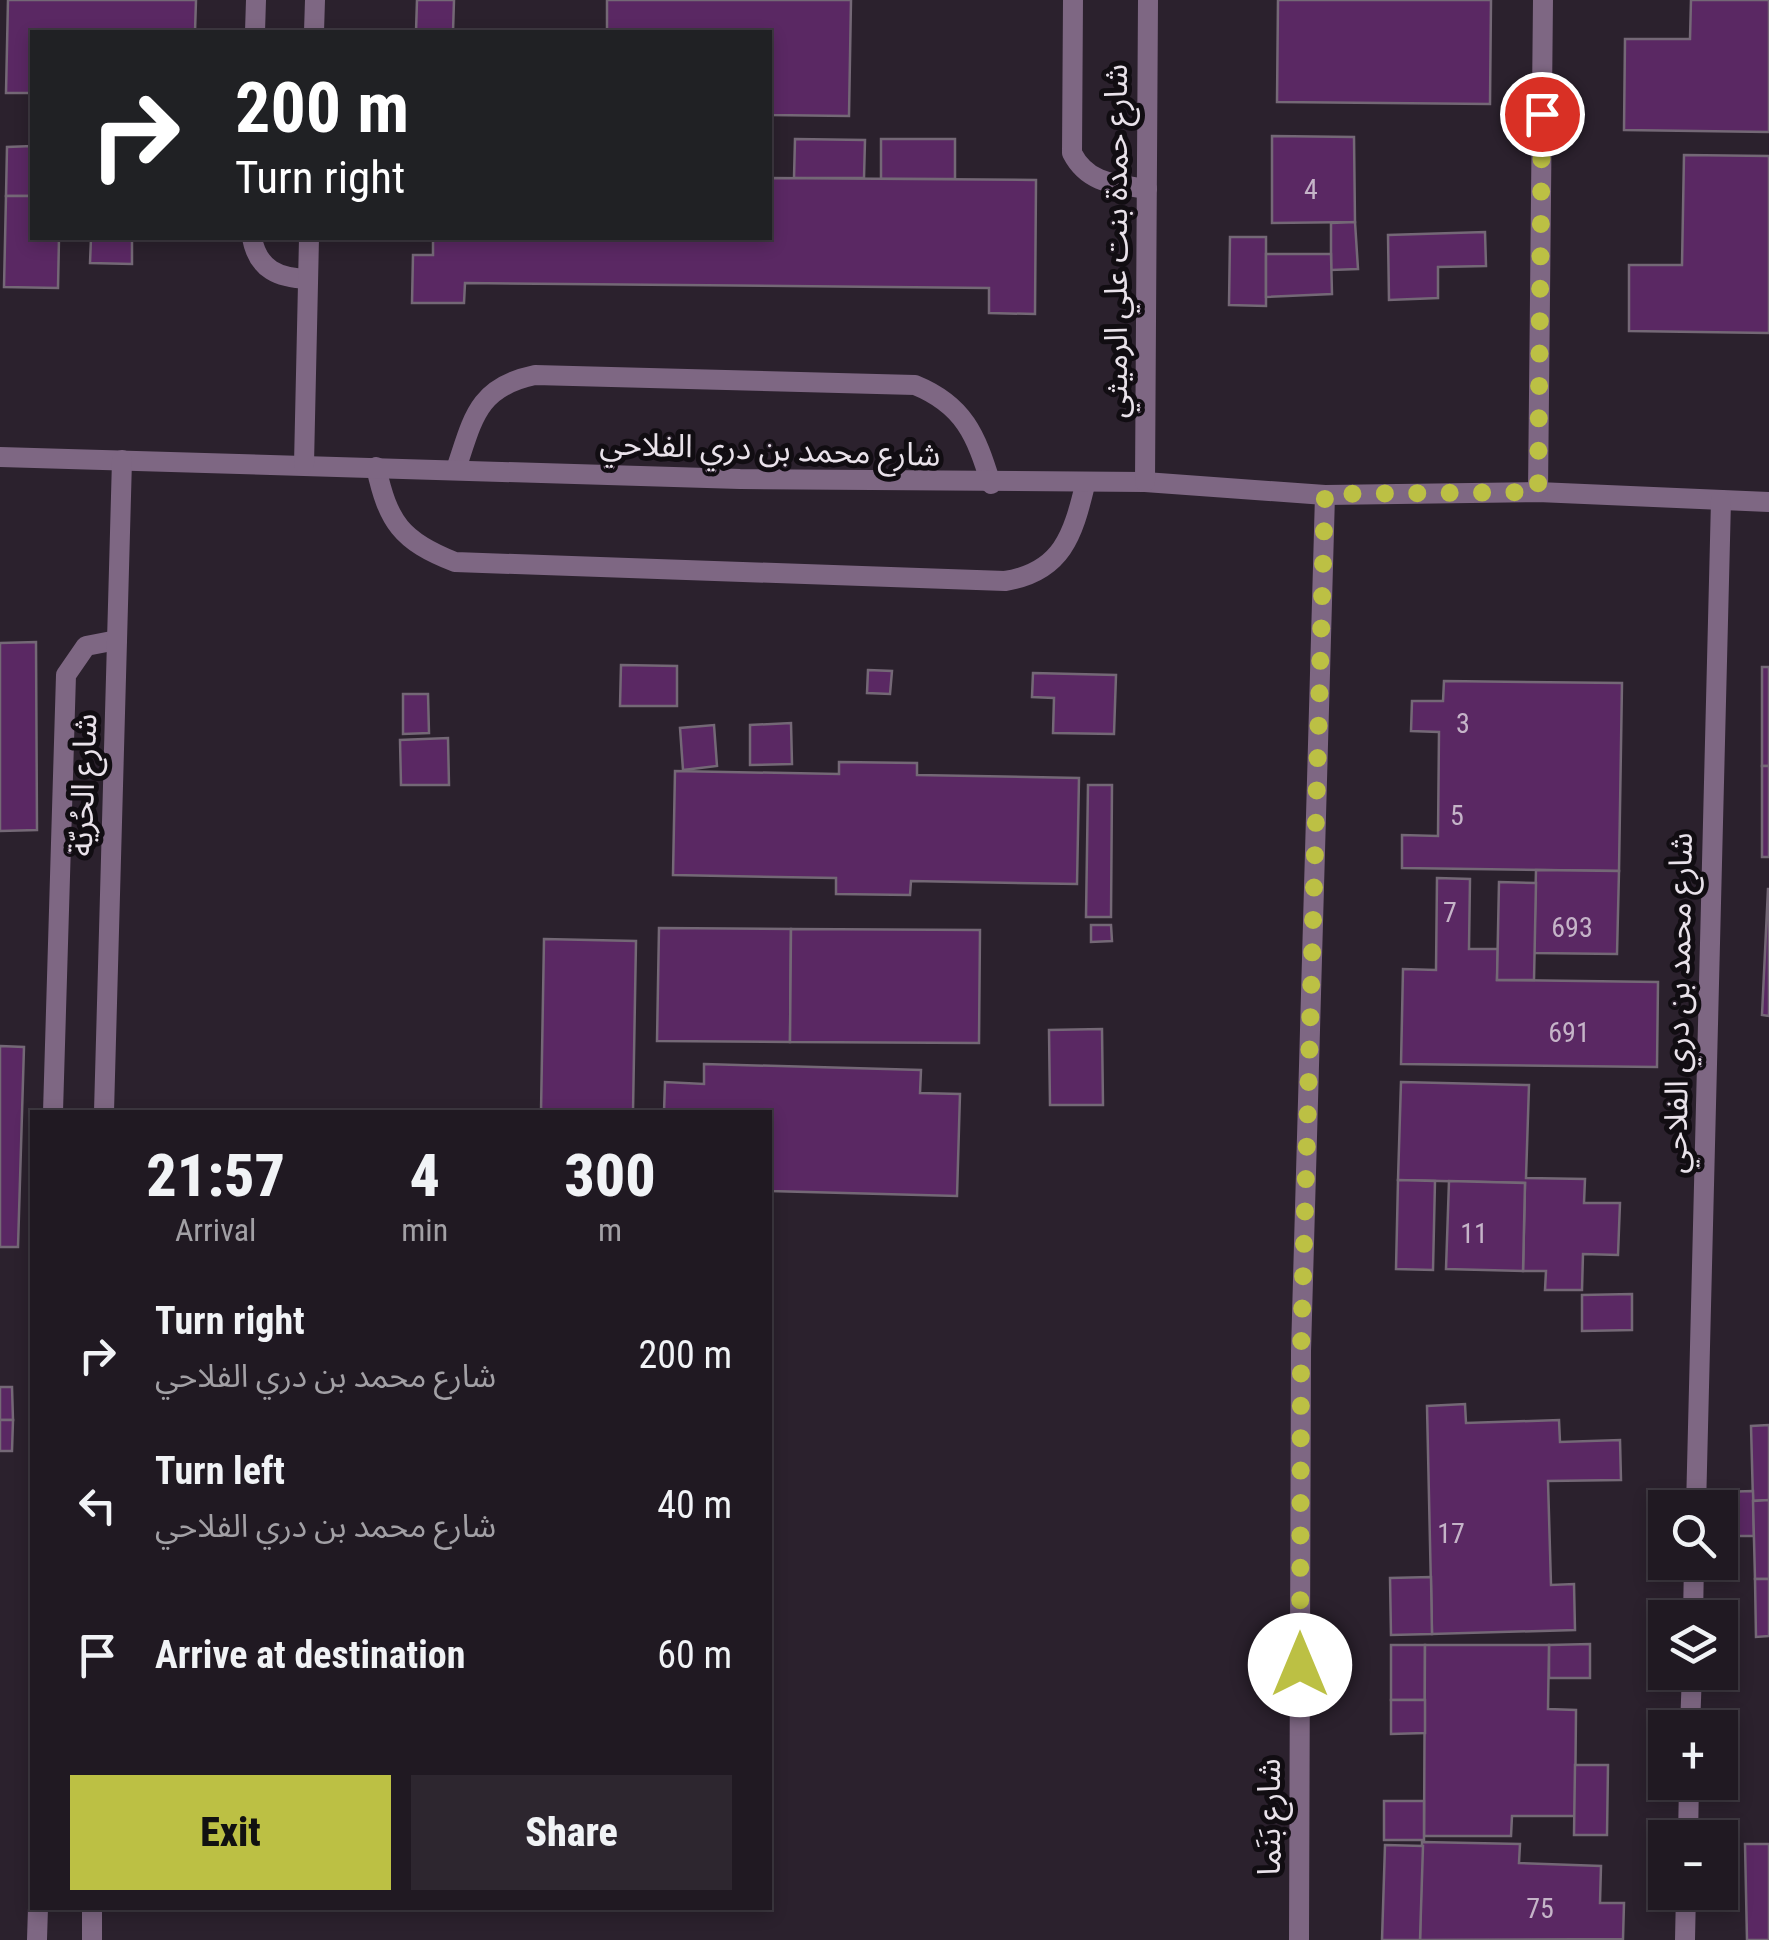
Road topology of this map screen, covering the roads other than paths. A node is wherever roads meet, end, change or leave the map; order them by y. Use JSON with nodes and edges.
{"nodes":[{"id":1,"x":256,"y":0,"type":"edge"},
{"id":2,"x":314,"y":0,"type":"edge"},
{"id":3,"x":1073,"y":0,"type":"edge"},
{"id":4,"x":1148,"y":0,"type":"edge"},
{"id":5,"x":1542,"y":0,"type":"edge"},
{"id":6,"x":255,"y":30,"type":"edge"},
{"id":7,"x":314,"y":30,"type":"edge"},
{"id":8,"x":1146,"y":189,"type":"junction"},
{"id":9,"x":253,"y":240,"type":"edge"},
{"id":10,"x":309,"y":240,"type":"edge"},
{"id":11,"x":308,"y":279,"type":"junction"},
{"id":12,"x":0,"y":457,"type":"edge"},
{"id":13,"x":122,"y":460,"type":"junction"},
{"id":14,"x":304,"y":464,"type":"junction"},
{"id":15,"x":376,"y":467,"type":"junction"},
{"id":16,"x":456,"y":469,"type":"junction"},
{"id":17,"x":1145,"y":482,"type":"junction"},
{"id":18,"x":990,"y":484,"type":"junction"},
{"id":19,"x":1085,"y":484,"type":"junction"},
{"id":20,"x":1538,"y":492,"type":"junction"},
{"id":21,"x":1325,"y":494,"type":"junction"},
{"id":22,"x":1720,"y":500,"type":"junction"},
{"id":23,"x":1769,"y":502,"type":"edge"},
{"id":24,"x":117,"y":640,"type":"junction"},
{"id":25,"x":53,"y":1110,"type":"edge"},
{"id":26,"x":104,"y":1110,"type":"edge"},
{"id":27,"x":1696,"y":1490,"type":"edge"},
{"id":28,"x":38,"y":1910,"type":"edge"},
{"id":29,"x":92,"y":1910,"type":"edge"},
{"id":30,"x":1686,"y":1910,"type":"edge"},
{"id":31,"x":37,"y":1940,"type":"edge"},
{"id":32,"x":92,"y":1940,"type":"edge"},
{"id":33,"x":1298,"y":1940,"type":"edge"},
{"id":34,"x":1685,"y":1940,"type":"edge"}],
"edges":[{"from":1,"to":6,"type":"street"},
{"from":2,"to":7,"type":"street"},
{"from":3,"to":8,"type":"street"},
{"from":4,"to":8,"type":"street","name":"شارع حمدة بنت علي الرميثي"},
{"from":5,"to":20,"type":"street"},
{"from":8,"to":17,"type":"street","name":"شارع حمدة بنت علي الرميثي"},
{"from":9,"to":11,"type":"street"},
{"from":10,"to":11,"type":"street"},
{"from":11,"to":14,"type":"street"},
{"from":12,"to":13,"type":"street","name":"شارع محمد بن دري الفلاحي"},
{"from":13,"to":14,"type":"street","name":"شارع محمد بن دري الفلاحي"},
{"from":13,"to":24,"type":"street","name":"شارع الحُريّة"},
{"from":14,"to":15,"type":"street","name":"شارع محمد بن دري الفلاحي"},
{"from":15,"to":16,"type":"street","name":"شارع محمد بن دري الفلاحي"},
{"from":15,"to":19,"type":"street"},
{"from":16,"to":18,"type":"street","name":"شارع محمد بن دري الفلاحي"},
{"from":16,"to":18,"type":"street"},
{"from":17,"to":19,"type":"street","name":"شارع محمد بن دري الفلاحي"},
{"from":17,"to":21,"type":"street","name":"شارع محمد بن دري الفلاحي"},
{"from":18,"to":19,"type":"street","name":"شارع محمد بن دري الفلاحي"},
{"from":20,"to":21,"type":"street","name":"شارع محمد بن دري الفلاحي"},
{"from":20,"to":22,"type":"street","name":"شارع محمد بن دري الفلاحي"},
{"from":21,"to":33,"type":"street","name":"شارع بَنَما"},
{"from":22,"to":23,"type":"street","name":"شارع محمد بن دري الفلاحي"},
{"from":22,"to":27,"type":"street","name":"شارع محمد بن دري الفلاحي"},
{"from":24,"to":25,"type":"street"},
{"from":24,"to":26,"type":"street","name":"شارع الحُريّة"},
{"from":28,"to":31,"type":"street"},
{"from":29,"to":32,"type":"street"},
{"from":30,"to":34,"type":"street"}]}
